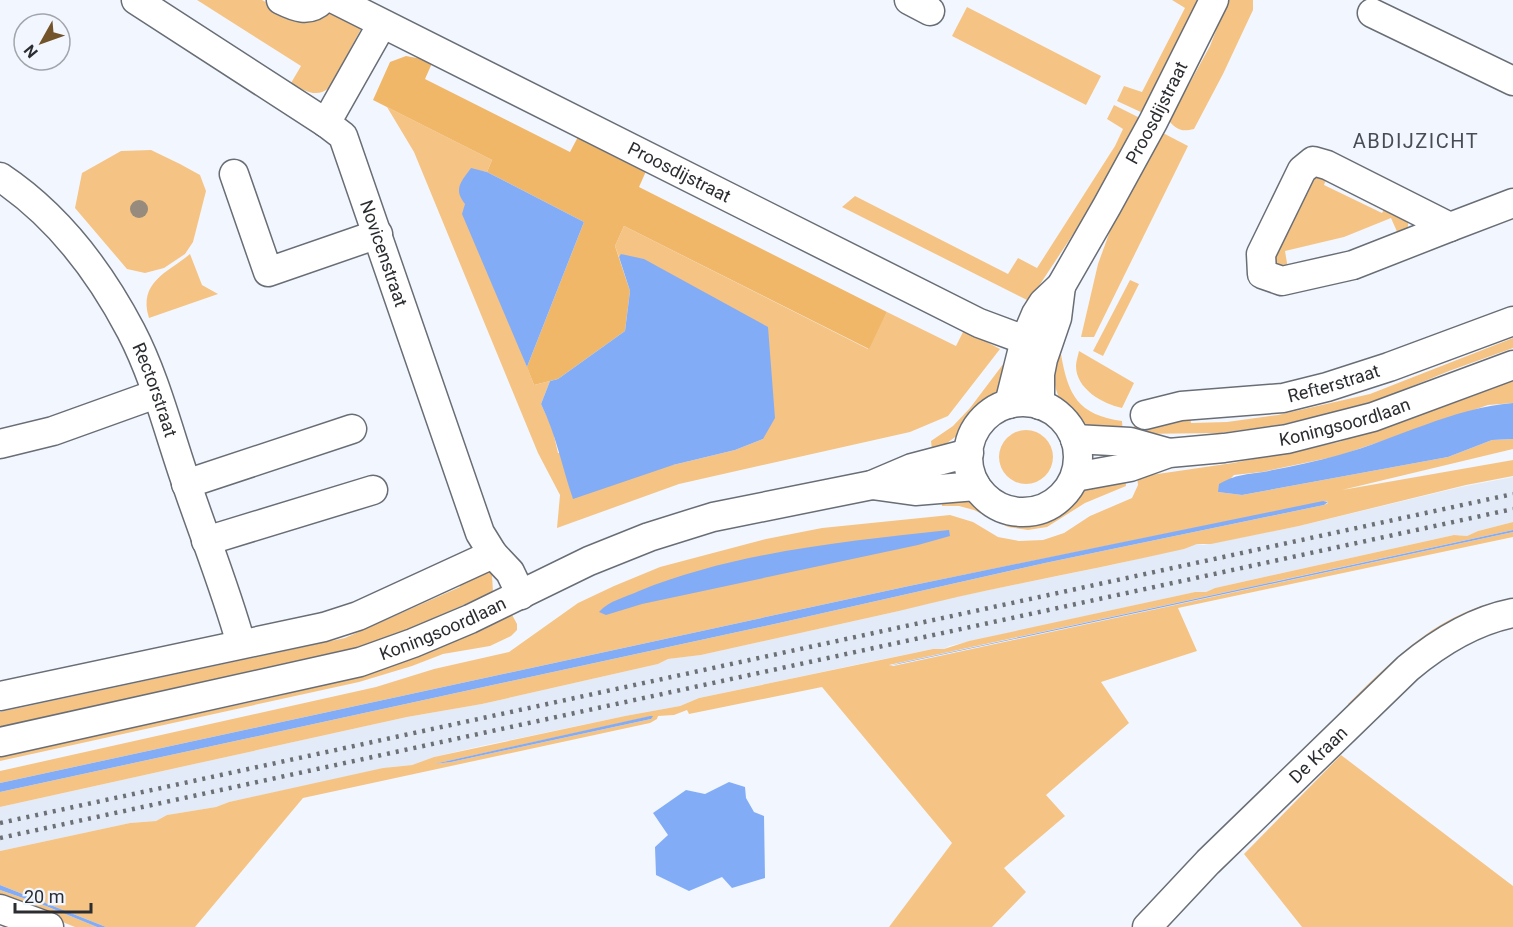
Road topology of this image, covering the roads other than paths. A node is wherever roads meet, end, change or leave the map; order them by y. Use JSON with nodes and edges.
{"nodes":[{"id":1,"x":136,"y":0,"type":"edge"},
{"id":2,"x":281,"y":0,"type":"edge"},
{"id":3,"x":322,"y":0,"type":"edge"},
{"id":4,"x":336,"y":0,"type":"edge"},
{"id":5,"x":1214,"y":0,"type":"edge"},
{"id":6,"x":1372,"y":13,"type":"dead end"},
{"id":7,"x":382,"y":24,"type":"junction"},
{"id":8,"x":1513,"y":81,"type":"edge"},
{"id":9,"x":326,"y":123,"type":"junction"},
{"id":10,"x":234,"y":174,"type":"dead end"},
{"id":11,"x":0,"y":177,"type":"edge"},
{"id":12,"x":1513,"y":202,"type":"edge"},
{"id":13,"x":1450,"y":227,"type":"junction"},
{"id":14,"x":378,"y":234,"type":"junction"},
{"id":15,"x":1061,"y":286,"type":"junction"},
{"id":16,"x":1513,"y":321,"type":"edge"},
{"id":17,"x":1025,"y":339,"type":"junction"},
{"id":18,"x":1513,"y":365,"type":"edge"},
{"id":19,"x":156,"y":394,"type":"junction"},
{"id":20,"x":1009,"y":404,"type":"junction"},
{"id":21,"x":1040,"y":405,"type":"junction"},
{"id":22,"x":1145,"y":415,"type":"dead end"},
{"id":23,"x":352,"y":429,"type":"dead end"},
{"id":24,"x":1075,"y":439,"type":"junction"},
{"id":25,"x":0,"y":444,"type":"edge"},
{"id":26,"x":969,"y":453,"type":"junction"},
{"id":27,"x":1169,"y":453,"type":"junction"},
{"id":28,"x":1075,"y":477,"type":"junction"},
{"id":29,"x":186,"y":484,"type":"junction"},
{"id":30,"x":873,"y":485,"type":"junction"},
{"id":31,"x":976,"y":486,"type":"junction"},
{"id":32,"x":373,"y":490,"type":"dead end"},
{"id":33,"x":206,"y":541,"type":"junction"},
{"id":34,"x":493,"y":554,"type":"junction"},
{"id":35,"x":521,"y":595,"type":"junction"},
{"id":36,"x":1513,"y":614,"type":"edge"},
{"id":37,"x":241,"y":644,"type":"junction"},
{"id":38,"x":0,"y":696,"type":"edge"},
{"id":39,"x":0,"y":742,"type":"edge"},
{"id":40,"x":0,"y":909,"type":"edge"},
{"id":41,"x":49,"y":927,"type":"edge"},
{"id":42,"x":1147,"y":927,"type":"edge"}],
"edges":[{"from":1,"to":9,"type":"street","name":"Novicenstraat"},
{"from":2,"to":3,"type":"street"},
{"from":4,"to":7,"type":"street","name":"Proosdijstraat"},
{"from":5,"to":15,"type":"street","name":"Proosdijstraat"},
{"from":6,"to":8,"type":"street"},
{"from":7,"to":9,"type":"street"},
{"from":7,"to":17,"type":"street","name":"Proosdijstraat"},
{"from":9,"to":14,"type":"street","name":"Novicenstraat"},
{"from":10,"to":14,"type":"street"},
{"from":11,"to":19,"type":"street","name":"Rectorstraat"},
{"from":12,"to":13,"type":"street"},
{"from":13,"to":13,"type":"street"},
{"from":14,"to":34,"type":"street","name":"Novicenstraat"},
{"from":15,"to":17,"type":"street","name":"Proosdijstraat"},
{"from":15,"to":21,"type":"street","name":"Proosdijstraat"},
{"from":16,"to":22,"type":"street","name":"Refterstraat"},
{"from":17,"to":20,"type":"street","name":"Proosdijstraat"},
{"from":18,"to":27,"type":"street","name":"Koningsoordlaan"},
{"from":19,"to":25,"type":"street"},
{"from":19,"to":29,"type":"street","name":"Rectorstraat"},
{"from":20,"to":21,"type":"street"},
{"from":20,"to":26,"type":"street"},
{"from":21,"to":24,"type":"street"},
{"from":23,"to":29,"type":"street"},
{"from":24,"to":27,"type":"street","name":"Koningsoordlaan"},
{"from":24,"to":28,"type":"street"},
{"from":26,"to":30,"type":"street","name":"Koningsoordlaan"},
{"from":26,"to":31,"type":"street"},
{"from":27,"to":28,"type":"street","name":"Koningsoordlaan"},
{"from":28,"to":31,"type":"street"},
{"from":29,"to":33,"type":"street","name":"Rectorstraat"},
{"from":30,"to":31,"type":"street","name":"Koningsoordlaan"},
{"from":30,"to":35,"type":"street","name":"Koningsoordlaan"},
{"from":32,"to":33,"type":"street"},
{"from":33,"to":37,"type":"street","name":"Rectorstraat"},
{"from":34,"to":35,"type":"street","name":"Novicenstraat"},
{"from":34,"to":37,"type":"street"},
{"from":35,"to":39,"type":"street","name":"Koningsoordlaan"},
{"from":36,"to":42,"type":"street","name":"De Kraan"},
{"from":37,"to":38,"type":"street"},
{"from":40,"to":41,"type":"street"}]}
